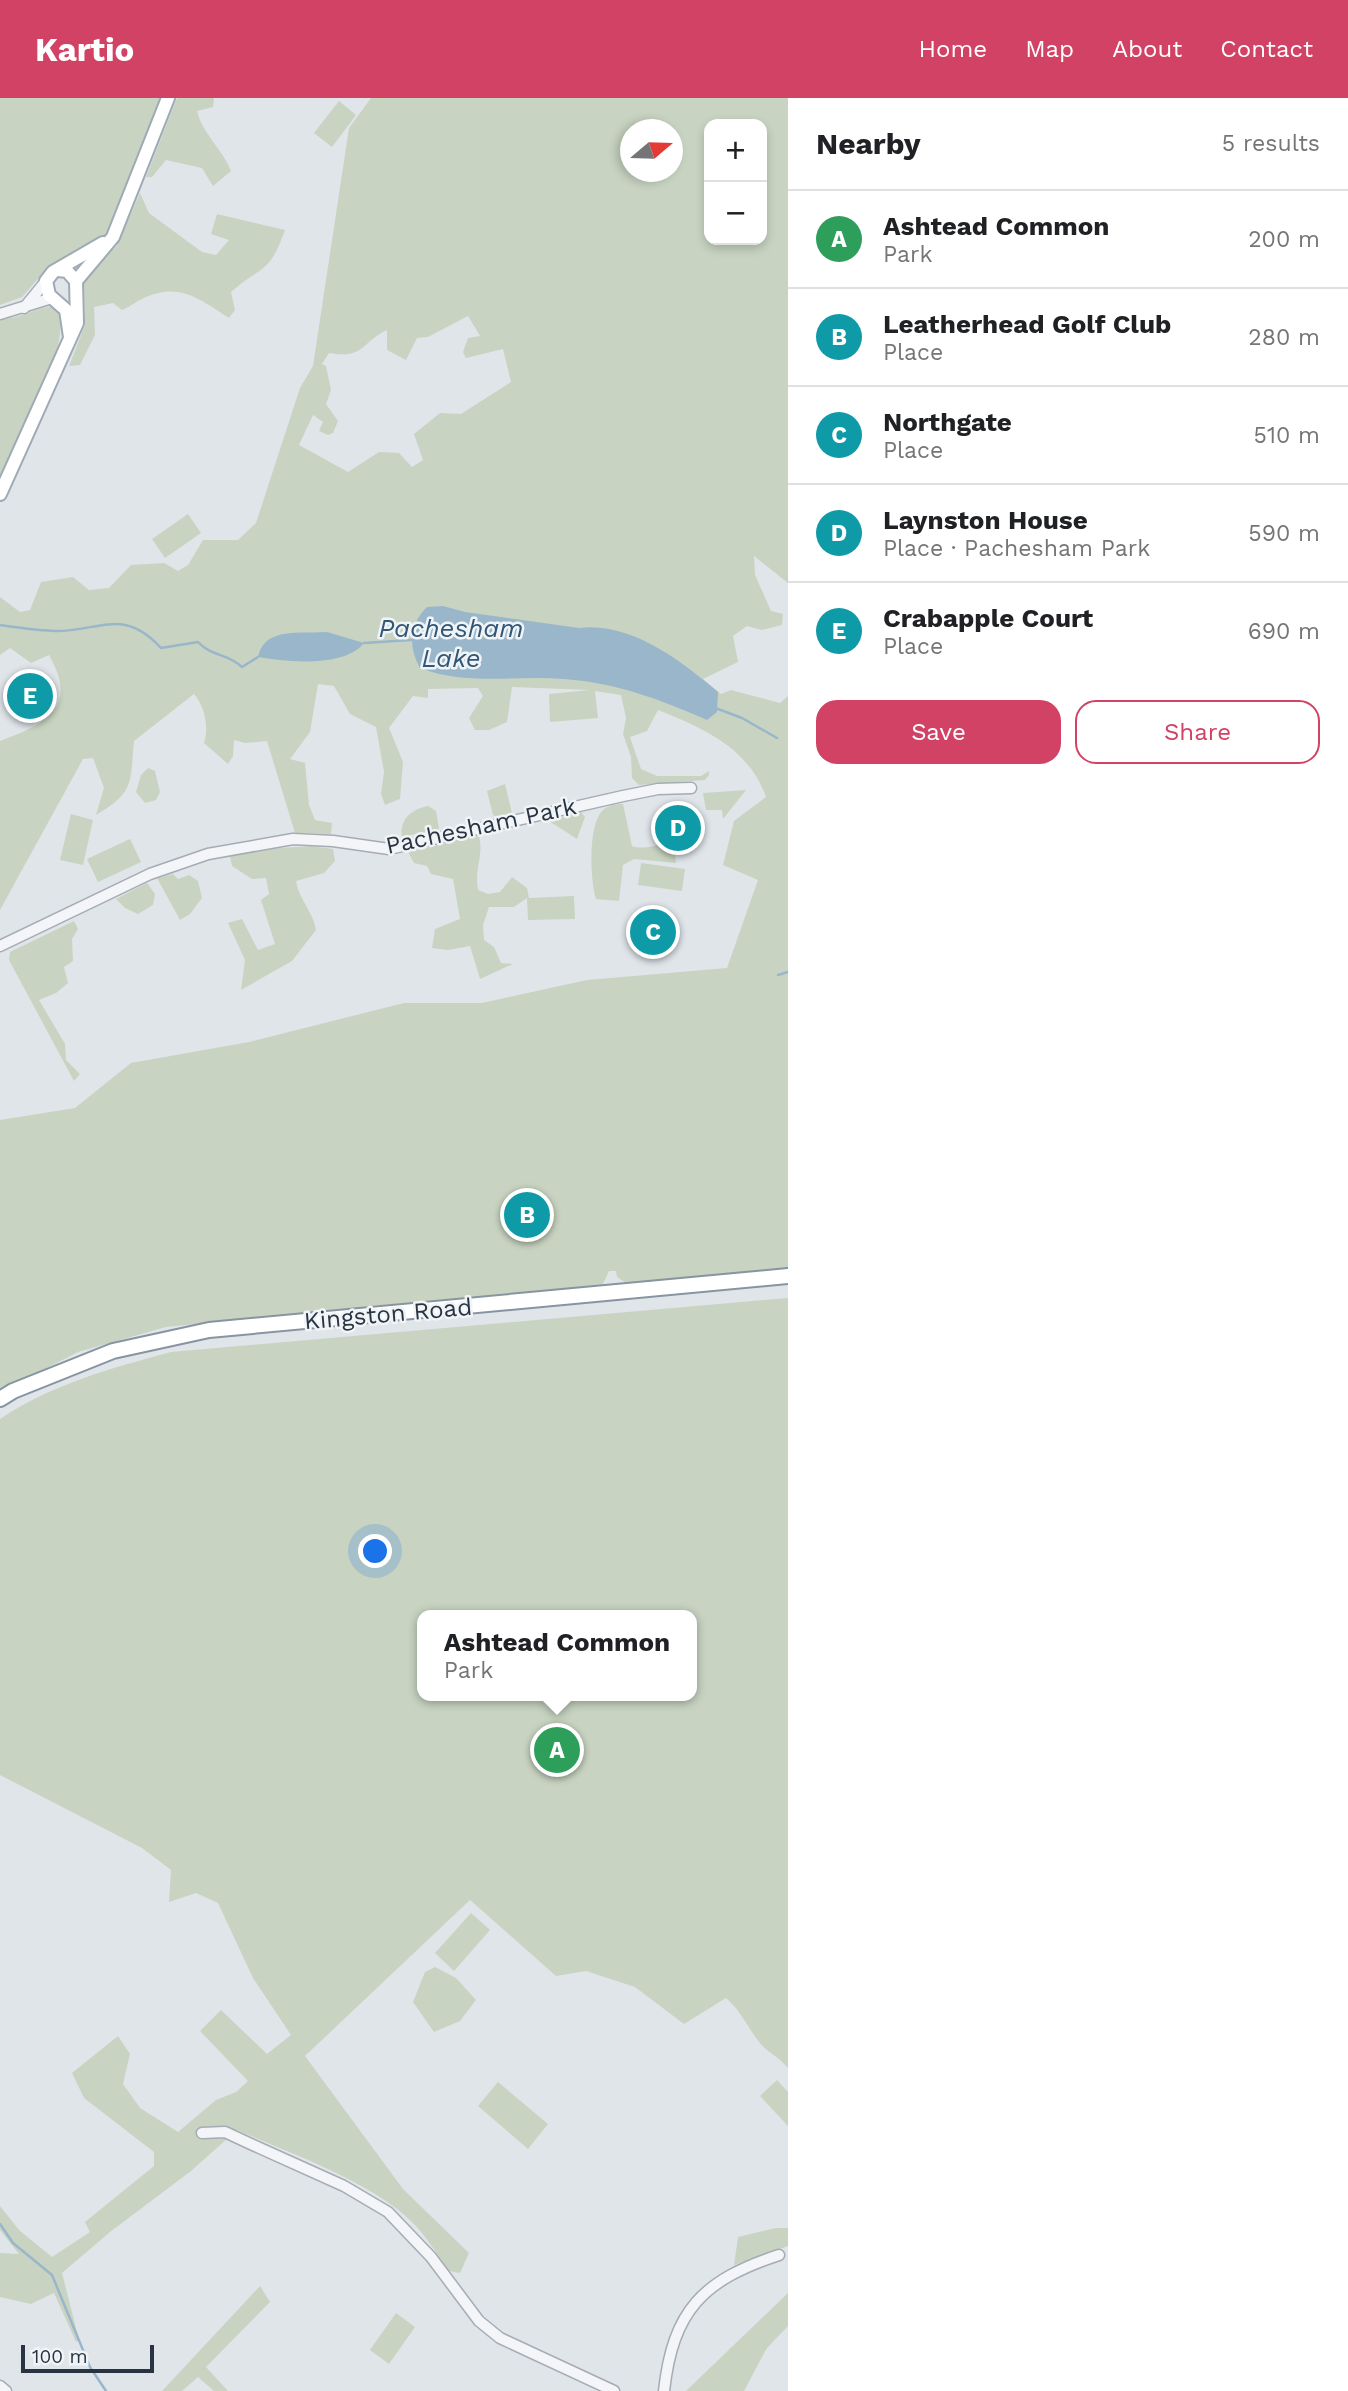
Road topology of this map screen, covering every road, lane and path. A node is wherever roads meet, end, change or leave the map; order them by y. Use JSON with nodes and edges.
{"nodes":[{"id":1,"x":168,"y":98,"type":"edge"},
{"id":2,"x":119,"y":219,"type":"junction"},
{"id":3,"x":58,"y":270,"type":"junction"},
{"id":4,"x":46,"y":281,"type":"junction"},
{"id":5,"x":75,"y":287,"type":"junction"},
{"id":6,"x":54,"y":299,"type":"junction"},
{"id":7,"x":24,"y":308,"type":"junction"},
{"id":8,"x":0,"y":314,"type":"edge"},
{"id":9,"x":71,"y":337,"type":"junction"},
{"id":10,"x":0,"y":494,"type":"edge"},
{"id":11,"x":691,"y":788,"type":"dead end"},
{"id":12,"x":0,"y":946,"type":"edge"},
{"id":13,"x":788,"y":1276,"type":"edge"},
{"id":14,"x":0,"y":1399,"type":"edge"},
{"id":15,"x":202,"y":2133,"type":"dead end"},
{"id":16,"x":779,"y":2255,"type":"dead end"},
{"id":17,"x":0,"y":2386,"type":"edge"},
{"id":18,"x":6,"y":2391,"type":"edge"},
{"id":19,"x":614,"y":2391,"type":"edge"},
{"id":20,"x":664,"y":2391,"type":"edge"}],
"edges":[{"from":1,"to":2,"type":"main road"},
{"from":2,"to":3,"type":"main road"},
{"from":2,"to":5,"type":"main road"},
{"from":3,"to":4,"type":"main road"},
{"from":3,"to":5,"type":"main road"},
{"from":4,"to":6,"type":"main road"},
{"from":4,"to":7,"type":"street"},
{"from":5,"to":6,"type":"main road"},
{"from":5,"to":9,"type":"main road"},
{"from":6,"to":7,"type":"street"},
{"from":6,"to":9,"type":"main road"},
{"from":7,"to":8,"type":"street"},
{"from":9,"to":10,"type":"main road"},
{"from":11,"to":12,"type":"street","name":"Pachesham Park"},
{"from":13,"to":14,"type":"highway","name":"Kingston Road"},
{"from":15,"to":19,"type":"street"},
{"from":16,"to":20,"type":"street"},
{"from":17,"to":18,"type":"street"}]}
